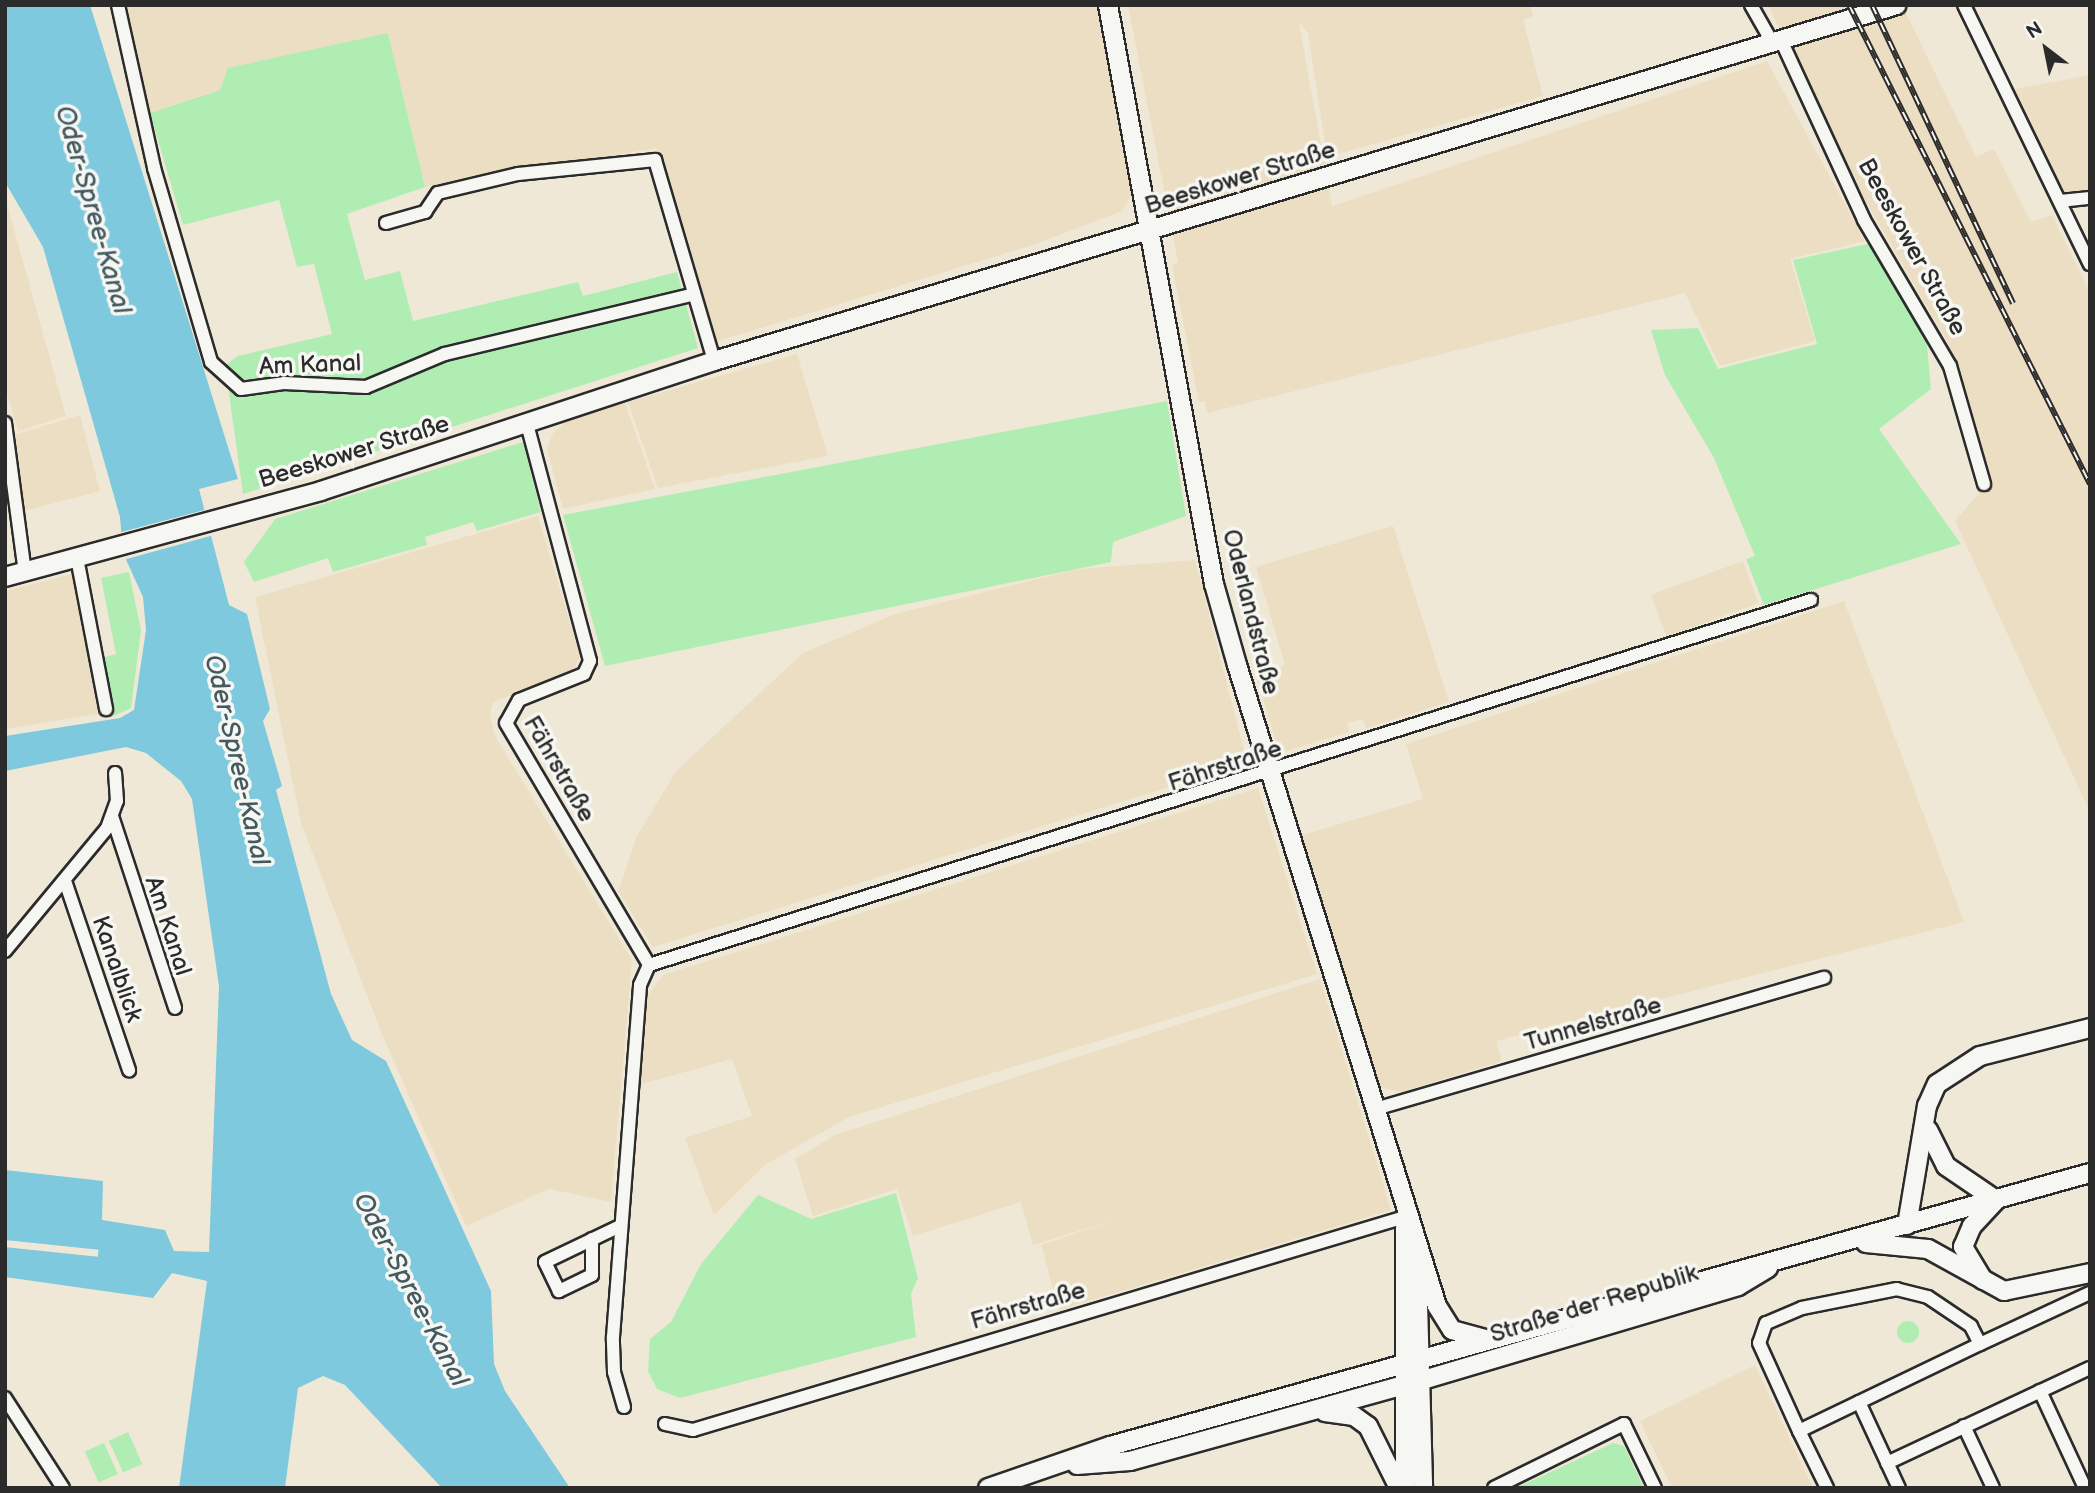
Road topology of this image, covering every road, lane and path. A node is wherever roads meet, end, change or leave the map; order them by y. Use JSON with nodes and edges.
{"nodes":[{"id":1,"x":118,"y":5,"type":"edge"},
{"id":2,"x":1108,"y":5,"type":"edge"},
{"id":3,"x":1751,"y":5,"type":"edge"},
{"id":4,"x":1897,"y":5,"type":"edge"},
{"id":5,"x":1965,"y":5,"type":"edge"},
{"id":6,"x":1776,"y":41,"type":"junction"},
{"id":7,"x":2090,"y":198,"type":"edge"},
{"id":8,"x":2060,"y":201,"type":"junction"},
{"id":9,"x":386,"y":223,"type":"dead end"},
{"id":10,"x":1153,"y":230,"type":"junction"},
{"id":11,"x":2090,"y":264,"type":"edge"},
{"id":12,"x":694,"y":294,"type":"junction"},
{"id":13,"x":714,"y":361,"type":"junction"},
{"id":14,"x":5,"y":423,"type":"edge"},
{"id":15,"x":527,"y":424,"type":"junction"},
{"id":16,"x":1984,"y":484,"type":"dead end"},
{"id":17,"x":78,"y":558,"type":"junction"},
{"id":18,"x":25,"y":572,"type":"junction"},
{"id":19,"x":5,"y":577,"type":"edge"},
{"id":20,"x":1811,"y":600,"type":"dead end"},
{"id":21,"x":106,"y":709,"type":"dead end"},
{"id":22,"x":115,"y":773,"type":"dead end"},
{"id":23,"x":1271,"y":774,"type":"junction"},
{"id":24,"x":112,"y":816,"type":"junction"},
{"id":25,"x":65,"y":881,"type":"junction"},
{"id":26,"x":5,"y":951,"type":"edge"},
{"id":27,"x":649,"y":965,"type":"junction"},
{"id":28,"x":1824,"y":978,"type":"dead end"},
{"id":29,"x":175,"y":1008,"type":"dead end"},
{"id":30,"x":2090,"y":1028,"type":"edge"},
{"id":31,"x":129,"y":1070,"type":"dead end"},
{"id":32,"x":1375,"y":1109,"type":"junction"},
{"id":33,"x":1926,"y":1122,"type":"junction"},
{"id":34,"x":2090,"y":1173,"type":"edge"},
{"id":35,"x":1996,"y":1200,"type":"junction"},
{"id":36,"x":1405,"y":1217,"type":"junction"},
{"id":37,"x":1907,"y":1225,"type":"junction"},
{"id":38,"x":621,"y":1226,"type":"junction"},
{"id":39,"x":592,"y":1239,"type":"junction"},
{"id":40,"x":1849,"y":1243,"type":"junction"},
{"id":41,"x":1416,"y":1250,"type":"junction"},
{"id":42,"x":1774,"y":1264,"type":"junction"},
{"id":43,"x":2090,"y":1273,"type":"edge"},
{"id":44,"x":1990,"y":1287,"type":"junction"},
{"id":45,"x":2090,"y":1293,"type":"edge"},
{"id":46,"x":1489,"y":1340,"type":"junction"},
{"id":47,"x":1980,"y":1343,"type":"junction"},
{"id":48,"x":1414,"y":1363,"type":"junction"},
{"id":49,"x":2090,"y":1368,"type":"edge"},
{"id":50,"x":1423,"y":1380,"type":"junction"},
{"id":51,"x":1404,"y":1385,"type":"junction"},
{"id":52,"x":2040,"y":1391,"type":"junction"},
{"id":53,"x":5,"y":1398,"type":"edge"},
{"id":54,"x":1859,"y":1402,"type":"junction"},
{"id":55,"x":624,"y":1407,"type":"dead end"},
{"id":56,"x":1315,"y":1411,"type":"junction"},
{"id":57,"x":665,"y":1424,"type":"dead end"},
{"id":58,"x":1964,"y":1426,"type":"junction"},
{"id":59,"x":1799,"y":1431,"type":"junction"},
{"id":60,"x":1887,"y":1463,"type":"junction"},
{"id":61,"x":1062,"y":1466,"type":"junction"},
{"id":62,"x":63,"y":1488,"type":"edge"},
{"id":63,"x":988,"y":1488,"type":"edge"},
{"id":64,"x":1399,"y":1488,"type":"edge"},
{"id":65,"x":1405,"y":1488,"type":"edge"},
{"id":66,"x":1423,"y":1488,"type":"edge"},
{"id":67,"x":1494,"y":1488,"type":"edge"},
{"id":68,"x":1655,"y":1488,"type":"edge"},
{"id":69,"x":1827,"y":1488,"type":"edge"},
{"id":70,"x":1899,"y":1488,"type":"edge"},
{"id":71,"x":1993,"y":1488,"type":"edge"},
{"id":72,"x":2085,"y":1488,"type":"edge"}],
"edges":[{"from":1,"to":12,"type":"street","name":"Am Kanal"},
{"from":2,"to":10,"type":"street","name":"Oderlandstraße"},
{"from":3,"to":6,"type":"street"},
{"from":4,"to":6,"type":"street","name":"Beeskower Straße"},
{"from":5,"to":8,"type":"street"},
{"from":6,"to":10,"type":"street","name":"Beeskower Straße"},
{"from":6,"to":16,"type":"street","name":"Beeskower Straße"},
{"from":7,"to":8,"type":"street"},
{"from":8,"to":11,"type":"street"},
{"from":9,"to":12,"type":"street"},
{"from":10,"to":13,"type":"street","name":"Beeskower Straße"},
{"from":10,"to":23,"type":"street","name":"Oderlandstraße"},
{"from":12,"to":13,"type":"street"},
{"from":13,"to":15,"type":"street","name":"Beeskower Straße"},
{"from":14,"to":18,"type":"street"},
{"from":15,"to":17,"type":"street","name":"Beeskower Straße"},
{"from":15,"to":27,"type":"street","name":"Fährstraße"},
{"from":17,"to":18,"type":"street","name":"Beeskower Straße"},
{"from":17,"to":21,"type":"street"},
{"from":18,"to":19,"type":"street","name":"Beeskower Straße"},
{"from":20,"to":23,"type":"street","name":"Fährstraße"},
{"from":22,"to":24,"type":"street","name":"Am Kanal"},
{"from":23,"to":27,"type":"street","name":"Fährstraße"},
{"from":23,"to":32,"type":"street","name":"Oderlandstraße"},
{"from":24,"to":25,"type":"street"},
{"from":24,"to":29,"type":"street","name":"Am Kanal"},
{"from":25,"to":26,"type":"street"},
{"from":25,"to":31,"type":"street","name":"Kanalblick"},
{"from":27,"to":38,"type":"street"},
{"from":28,"to":32,"type":"street","name":"Tunnelstraße"},
{"from":30,"to":33,"type":"street"},
{"from":32,"to":36,"type":"street","name":"Oderlandstraße"},
{"from":33,"to":35,"type":"street"},
{"from":33,"to":37,"type":"street"},
{"from":34,"to":35,"type":"street","name":"Straße der Republik"},
{"from":35,"to":37,"type":"street","name":"Straße der Republik"},
{"from":35,"to":44,"type":"street"},
{"from":36,"to":41,"type":"street","name":"Oderlandstraße"},
{"from":36,"to":48,"type":"street","name":"Oderlandstraße"},
{"from":36,"to":57,"type":"street","name":"Fährstraße"},
{"from":37,"to":40,"type":"street","name":"Straße der Republik"},
{"from":38,"to":39,"type":"street"},
{"from":38,"to":55,"type":"street"},
{"from":39,"to":39,"type":"street"},
{"from":40,"to":42,"type":"street","name":"Straße der Republik"},
{"from":40,"to":44,"type":"street"},
{"from":41,"to":46,"type":"street","name":"Oderlandstraße"},
{"from":41,"to":48,"type":"street","name":"Oderlandstraße"},
{"from":42,"to":46,"type":"street","name":"Straße der Republik"},
{"from":42,"to":50,"type":"street","name":"Straße der Republik"},
{"from":43,"to":44,"type":"street"},
{"from":45,"to":47,"type":"street"},
{"from":46,"to":48,"type":"street","name":"Straße der Republik"},
{"from":47,"to":54,"type":"street"},
{"from":47,"to":59,"type":"street"},
{"from":48,"to":50,"type":"street"},
{"from":48,"to":51,"type":"street"},
{"from":48,"to":61,"type":"street","name":"Straße der Republik"},
{"from":49,"to":52,"type":"street"},
{"from":50,"to":51,"type":"street","name":"Straße der Republik"},
{"from":50,"to":66,"type":"street"},
{"from":51,"to":56,"type":"street","name":"Straße der Republik"},
{"from":51,"to":65,"type":"street"},
{"from":52,"to":58,"type":"street"},
{"from":52,"to":72,"type":"street"},
{"from":53,"to":62,"type":"street"},
{"from":54,"to":59,"type":"street"},
{"from":54,"to":60,"type":"street"},
{"from":56,"to":61,"type":"street","name":"Straße der Republik"},
{"from":56,"to":64,"type":"street"},
{"from":58,"to":60,"type":"street"},
{"from":58,"to":71,"type":"street"},
{"from":59,"to":69,"type":"street"},
{"from":60,"to":70,"type":"street"},
{"from":61,"to":63,"type":"street","name":"Straße der Republik"},
{"from":67,"to":68,"type":"street"}]}
